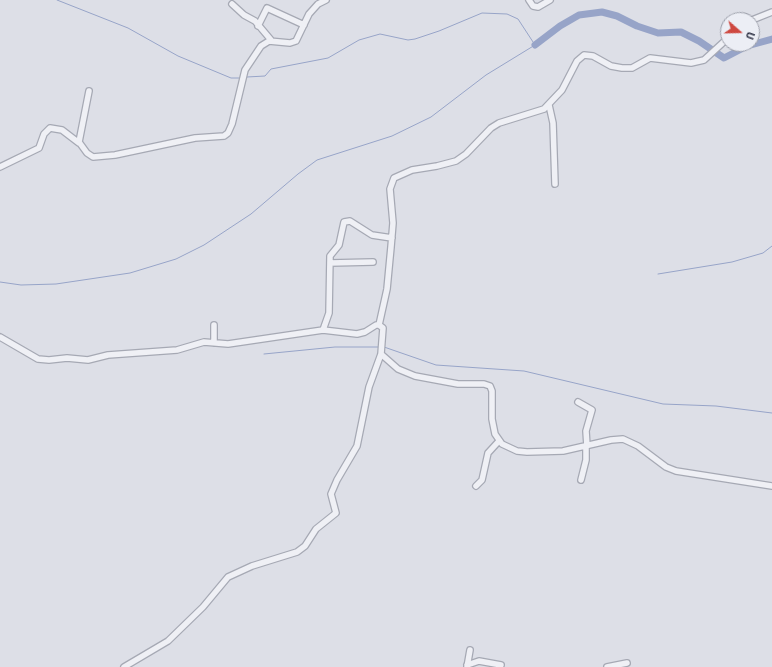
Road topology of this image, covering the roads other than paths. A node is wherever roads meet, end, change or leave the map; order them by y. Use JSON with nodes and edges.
{"nodes":[{"id":1,"x":326,"y":0,"type":"edge"},
{"id":2,"x":529,"y":0,"type":"edge"},
{"id":3,"x":539,"y":0,"type":"edge"},
{"id":4,"x":550,"y":0,"type":"edge"},
{"id":5,"x":316,"y":3,"type":"edge"},
{"id":6,"x":232,"y":4,"type":"dead end"},
{"id":7,"x":538,"y":7,"type":"junction"},
{"id":8,"x":772,"y":12,"type":"edge"},
{"id":9,"x":760,"y":17,"type":"edge"},
{"id":10,"x":304,"y":25,"type":"junction"},
{"id":11,"x":258,"y":26,"type":"junction"},
{"id":12,"x":272,"y":40,"type":"junction"},
{"id":13,"x":720,"y":46,"type":"edge"},
{"id":14,"x":89,"y":91,"type":"dead end"},
{"id":15,"x":549,"y":105,"type":"junction"},
{"id":16,"x":79,"y":143,"type":"junction"},
{"id":17,"x":0,"y":167,"type":"edge"},
{"id":18,"x":555,"y":184,"type":"dead end"},
{"id":19,"x":392,"y":238,"type":"junction"},
{"id":20,"x":373,"y":262,"type":"dead end"},
{"id":21,"x":330,"y":263,"type":"junction"},
{"id":22,"x":379,"y":325,"type":"junction"},
{"id":23,"x":214,"y":326,"type":"dead end"},
{"id":24,"x":323,"y":330,"type":"junction"},
{"id":25,"x":0,"y":337,"type":"edge"},
{"id":26,"x":214,"y":342,"type":"junction"},
{"id":27,"x":382,"y":349,"type":"junction"},
{"id":28,"x":578,"y":402,"type":"dead end"},
{"id":29,"x":499,"y":441,"type":"junction"},
{"id":30,"x":586,"y":446,"type":"junction"},
{"id":31,"x":581,"y":480,"type":"dead end"},
{"id":32,"x":476,"y":486,"type":"dead end"},
{"id":33,"x":772,"y":486,"type":"edge"},
{"id":34,"x":470,"y":650,"type":"dead end"},
{"id":35,"x":627,"y":663,"type":"dead end"},
{"id":36,"x":501,"y":665,"type":"dead end"},
{"id":37,"x":467,"y":666,"type":"edge"},
{"id":38,"x":124,"y":667,"type":"edge"},
{"id":39,"x":607,"y":667,"type":"edge"}],
"edges":[{"from":1,"to":5,"type":"street"},
{"from":2,"to":7,"type":"street"},
{"from":3,"to":7,"type":"street"},
{"from":4,"to":7,"type":"street"},
{"from":5,"to":10,"type":"street"},
{"from":6,"to":11,"type":"street"},
{"from":8,"to":9,"type":"street"},
{"from":10,"to":11,"type":"street"},
{"from":10,"to":12,"type":"street"},
{"from":11,"to":12,"type":"street"},
{"from":12,"to":16,"type":"street"},
{"from":13,"to":15,"type":"street"},
{"from":14,"to":16,"type":"street"},
{"from":15,"to":18,"type":"street"},
{"from":15,"to":19,"type":"street"},
{"from":16,"to":17,"type":"street"},
{"from":19,"to":21,"type":"street"},
{"from":19,"to":22,"type":"street"},
{"from":20,"to":21,"type":"street"},
{"from":21,"to":24,"type":"street"},
{"from":22,"to":24,"type":"street"},
{"from":22,"to":27,"type":"street"},
{"from":23,"to":26,"type":"street"},
{"from":24,"to":26,"type":"street"},
{"from":25,"to":26,"type":"street"},
{"from":27,"to":29,"type":"street"},
{"from":27,"to":38,"type":"street"},
{"from":28,"to":30,"type":"street"},
{"from":29,"to":30,"type":"street"},
{"from":29,"to":32,"type":"street"},
{"from":30,"to":31,"type":"street"},
{"from":30,"to":33,"type":"street"},
{"from":34,"to":37,"type":"street"},
{"from":35,"to":39,"type":"street"},
{"from":36,"to":37,"type":"street"}]}
